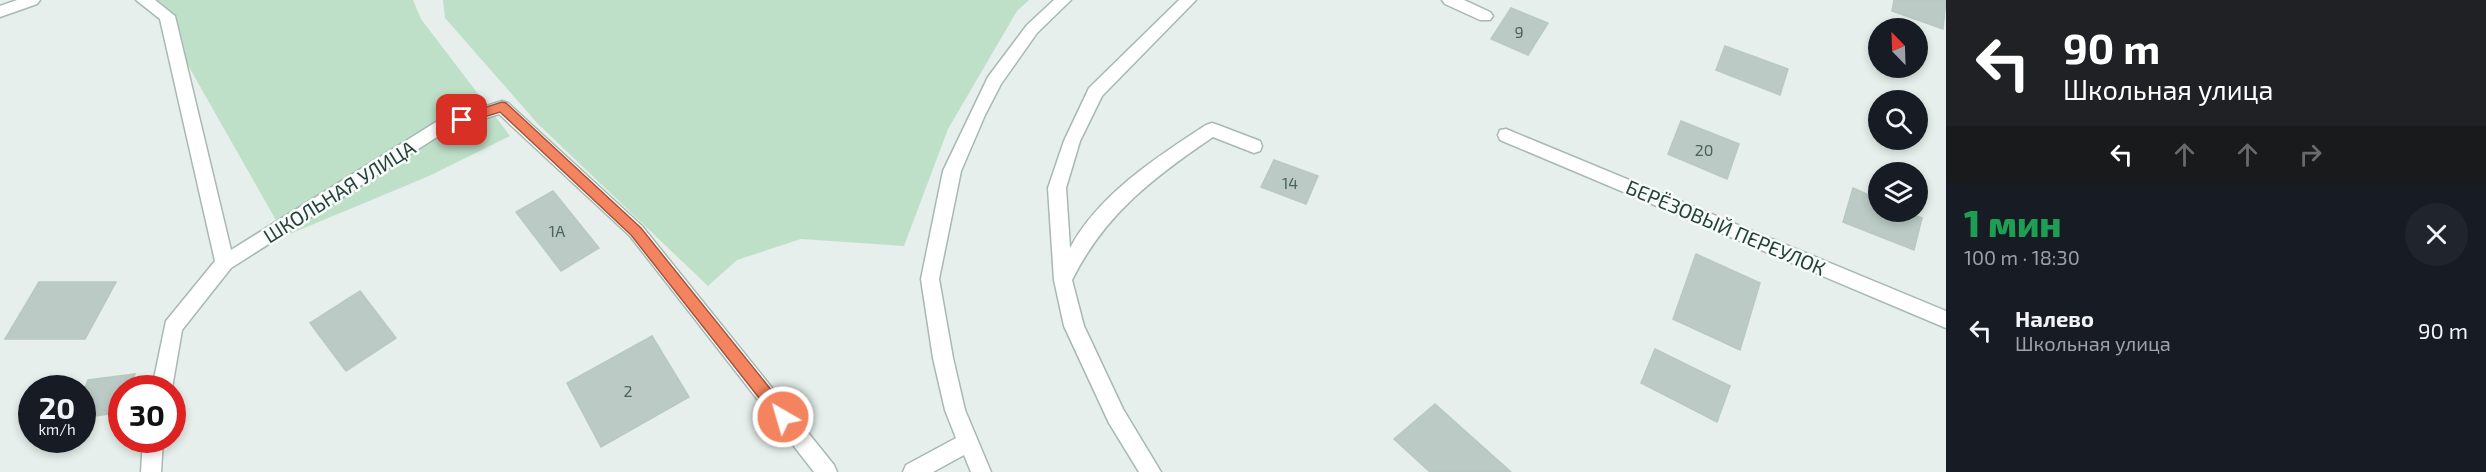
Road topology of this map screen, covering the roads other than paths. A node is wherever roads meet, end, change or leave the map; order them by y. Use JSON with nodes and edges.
{"nodes":[{"id":1,"x":32,"y":0,"type":"edge"},
{"id":2,"x":144,"y":0,"type":"edge"},
{"id":3,"x":1063,"y":0,"type":"edge"},
{"id":4,"x":1188,"y":0,"type":"edge"},
{"id":5,"x":1450,"y":0,"type":"edge"},
{"id":6,"x":0,"y":12,"type":"edge"},
{"id":7,"x":1485,"y":16,"type":"dead end"},
{"id":8,"x":1506,"y":135,"type":"dead end"},
{"id":9,"x":1254,"y":146,"type":"dead end"},
{"id":10,"x":225,"y":263,"type":"junction"},
{"id":11,"x":1063,"y":280,"type":"junction"},
{"id":12,"x":1946,"y":320,"type":"edge"},
{"id":13,"x":165,"y":375,"type":"edge"},
{"id":14,"x":968,"y":442,"type":"junction"},
{"id":15,"x":152,"y":453,"type":"edge"},
{"id":16,"x":151,"y":472,"type":"edge"},
{"id":17,"x":827,"y":472,"type":"edge"},
{"id":18,"x":913,"y":472,"type":"edge"},
{"id":19,"x":981,"y":472,"type":"edge"},
{"id":20,"x":1151,"y":472,"type":"edge"}],
"edges":[{"from":1,"to":6,"type":"street"},
{"from":2,"to":10,"type":"street"},
{"from":3,"to":14,"type":"street"},
{"from":4,"to":11,"type":"street"},
{"from":5,"to":7,"type":"street"},
{"from":8,"to":12,"type":"street","name":"БЕРЁЗОВЫЙ ПЕРЕУЛОК"},
{"from":9,"to":11,"type":"street"},
{"from":10,"to":13,"type":"street"},
{"from":10,"to":17,"type":"street","name":"ШКОЛЬНАЯ УЛИЦА"},
{"from":11,"to":20,"type":"street"},
{"from":14,"to":18,"type":"street"},
{"from":14,"to":19,"type":"street"},
{"from":15,"to":16,"type":"street"}]}
